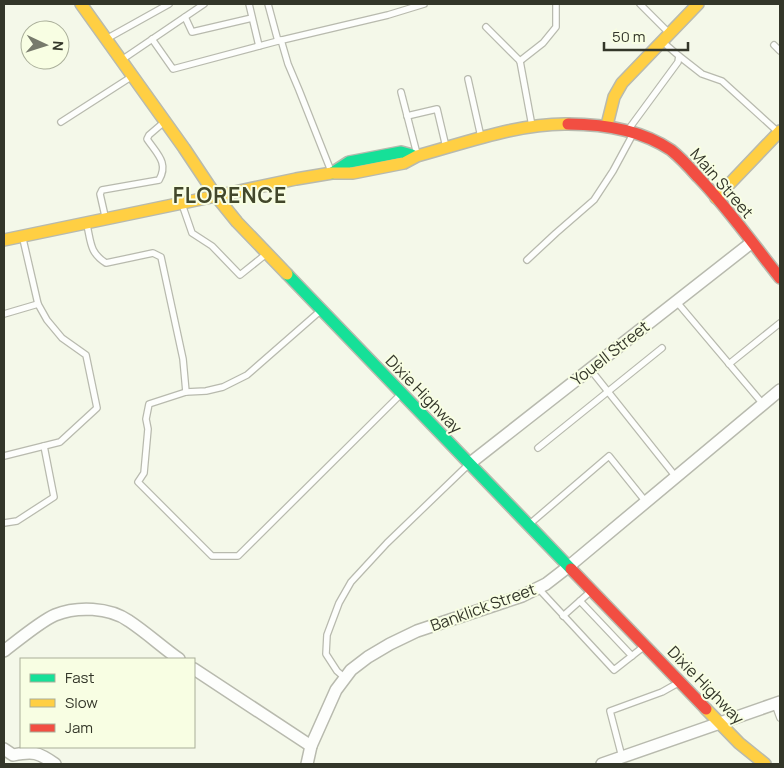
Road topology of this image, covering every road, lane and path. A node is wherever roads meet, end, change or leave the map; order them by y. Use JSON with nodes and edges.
{"nodes":[{"id":1,"x":81,"y":4,"type":"edge"},
{"id":2,"x":169,"y":4,"type":"edge"},
{"id":3,"x":204,"y":4,"type":"edge"},
{"id":4,"x":249,"y":4,"type":"edge"},
{"id":5,"x":268,"y":4,"type":"edge"},
{"id":6,"x":424,"y":4,"type":"edge"},
{"id":7,"x":556,"y":4,"type":"edge"},
{"id":8,"x":640,"y":4,"type":"edge"},
{"id":9,"x":698,"y":4,"type":"edge"},
{"id":10,"x":184,"y":17,"type":"junction"},
{"id":11,"x":252,"y":18,"type":"junction"},
{"id":12,"x":486,"y":26,"type":"dead end"},
{"id":13,"x":666,"y":37,"type":"junction"},
{"id":14,"x":106,"y":39,"type":"junction"},
{"id":15,"x":152,"y":39,"type":"junction"},
{"id":16,"x":279,"y":41,"type":"junction"},
{"id":17,"x":774,"y":45,"type":"dead end"},
{"id":18,"x":260,"y":46,"type":"junction"},
{"id":19,"x":780,"y":51,"type":"edge"},
{"id":20,"x":679,"y":56,"type":"junction"},
{"id":21,"x":121,"y":60,"type":"junction"},
{"id":22,"x":520,"y":61,"type":"junction"},
{"id":23,"x":132,"y":75,"type":"junction"},
{"id":24,"x":468,"y":79,"type":"dead end"},
{"id":25,"x":401,"y":92,"type":"dead end"},
{"id":26,"x":407,"y":116,"type":"junction"},
{"id":27,"x":165,"y":121,"type":"junction"},
{"id":28,"x":61,"y":122,"type":"dead end"},
{"id":29,"x":606,"y":125,"type":"junction"},
{"id":30,"x":532,"y":126,"type":"junction"},
{"id":31,"x":631,"y":131,"type":"junction"},
{"id":32,"x":779,"y":132,"type":"edge"},
{"id":33,"x":482,"y":140,"type":"junction"},
{"id":34,"x":446,"y":149,"type":"junction"},
{"id":35,"x":417,"y":156,"type":"junction"},
{"id":36,"x":332,"y":173,"type":"junction"},
{"id":37,"x":216,"y":196,"type":"junction"},
{"id":38,"x":716,"y":198,"type":"junction"},
{"id":39,"x":181,"y":203,"type":"junction"},
{"id":40,"x":105,"y":219,"type":"junction"},
{"id":41,"x":86,"y":223,"type":"junction"},
{"id":42,"x":22,"y":236,"type":"junction"},
{"id":43,"x":4,"y":240,"type":"edge"},
{"id":44,"x":751,"y":243,"type":"junction"},
{"id":45,"x":266,"y":254,"type":"junction"},
{"id":46,"x":527,"y":260,"type":"dead end"},
{"id":47,"x":780,"y":278,"type":"edge"},
{"id":48,"x":676,"y":301,"type":"junction"},
{"id":49,"x":38,"y":304,"type":"junction"},
{"id":50,"x":321,"y":311,"type":"junction"},
{"id":51,"x":4,"y":314,"type":"edge"},
{"id":52,"x":780,"y":323,"type":"edge"},
{"id":53,"x":662,"y":348,"type":"dead end"},
{"id":54,"x":729,"y":364,"type":"junction"},
{"id":55,"x":590,"y":369,"type":"junction"},
{"id":56,"x":780,"y":390,"type":"edge"},
{"id":57,"x":186,"y":392,"type":"junction"},
{"id":58,"x":607,"y":393,"type":"junction"},
{"id":59,"x":401,"y":394,"type":"junction"},
{"id":60,"x":763,"y":404,"type":"junction"},
{"id":61,"x":44,"y":446,"type":"junction"},
{"id":62,"x":538,"y":448,"type":"dead end"},
{"id":63,"x":4,"y":456,"type":"edge"},
{"id":64,"x":469,"y":464,"type":"junction"},
{"id":65,"x":676,"y":476,"type":"junction"},
{"id":66,"x":646,"y":502,"type":"junction"},
{"id":67,"x":4,"y":524,"type":"edge"},
{"id":68,"x":528,"y":526,"type":"junction"},
{"id":69,"x":568,"y":567,"type":"junction"},
{"id":70,"x":538,"y":588,"type":"junction"},
{"id":71,"x":592,"y":591,"type":"junction"},
{"id":72,"x":580,"y":601,"type":"junction"},
{"id":73,"x":563,"y":616,"type":"junction"},
{"id":74,"x":645,"y":646,"type":"junction"},
{"id":75,"x":4,"y":651,"type":"edge"},
{"id":76,"x":632,"y":656,"type":"junction"},
{"id":77,"x":178,"y":658,"type":"edge"},
{"id":78,"x":195,"y":670,"type":"edge"},
{"id":79,"x":345,"y":678,"type":"junction"},
{"id":80,"x":680,"y":682,"type":"junction"},
{"id":81,"x":777,"y":703,"type":"edge"},
{"id":82,"x":780,"y":718,"type":"edge"},
{"id":83,"x":720,"y":723,"type":"junction"},
{"id":84,"x":311,"y":746,"type":"junction"},
{"id":85,"x":10,"y":756,"type":"edge"},
{"id":86,"x":622,"y":757,"type":"junction"},
{"id":87,"x":55,"y":764,"type":"edge"},
{"id":88,"x":307,"y":764,"type":"edge"},
{"id":89,"x":602,"y":764,"type":"edge"},
{"id":90,"x":765,"y":764,"type":"edge"}],
"edges":[{"from":1,"to":14,"type":"main road","name":"Dixie Highway"},
{"from":2,"to":14,"type":"lane"},
{"from":3,"to":10,"type":"lane"},
{"from":4,"to":11,"type":"lane"},
{"from":5,"to":16,"type":"lane"},
{"from":6,"to":16,"type":"lane"},
{"from":7,"to":22,"type":"lane"},
{"from":8,"to":13,"type":"lane"},
{"from":9,"to":13,"type":"main road"},
{"from":10,"to":11,"type":"lane"},
{"from":10,"to":15,"type":"lane"},
{"from":11,"to":18,"type":"lane"},
{"from":12,"to":22,"type":"lane"},
{"from":13,"to":20,"type":"lane"},
{"from":13,"to":29,"type":"main road"},
{"from":14,"to":21,"type":"main road","name":"Dixie Highway"},
{"from":15,"to":18,"type":"lane"},
{"from":15,"to":21,"type":"lane"},
{"from":16,"to":18,"type":"lane"},
{"from":16,"to":36,"type":"lane"},
{"from":17,"to":19,"type":"lane"},
{"from":20,"to":31,"type":"lane"},
{"from":20,"to":32,"type":"lane"},
{"from":21,"to":23,"type":"main road","name":"Dixie Highway"},
{"from":22,"to":30,"type":"lane"},
{"from":23,"to":27,"type":"main road","name":"Dixie Highway"},
{"from":23,"to":28,"type":"lane"},
{"from":24,"to":33,"type":"lane"},
{"from":25,"to":26,"type":"lane"},
{"from":26,"to":34,"type":"lane"},
{"from":26,"to":35,"type":"lane"},
{"from":27,"to":37,"type":"main road","name":"Dixie Highway"},
{"from":27,"to":40,"type":"lane"},
{"from":29,"to":30,"type":"main road","name":"Main Street"},
{"from":29,"to":31,"type":"main road","name":"Main Street"},
{"from":30,"to":33,"type":"main road","name":"Main Street"},
{"from":31,"to":38,"type":"main road","name":"Main Street"},
{"from":31,"to":46,"type":"lane"},
{"from":32,"to":38,"type":"main road"},
{"from":33,"to":34,"type":"main road","name":"Main Street"},
{"from":34,"to":35,"type":"main road","name":"Main Street"},
{"from":35,"to":36,"type":"main road","name":"Main Street"},
{"from":36,"to":37,"type":"main road","name":"Main Street"},
{"from":37,"to":39,"type":"main road"},
{"from":37,"to":45,"type":"main road","name":"Dixie Highway"},
{"from":38,"to":44,"type":"main road","name":"Main Street"},
{"from":39,"to":40,"type":"main road"},
{"from":39,"to":45,"type":"lane"},
{"from":40,"to":41,"type":"main road"},
{"from":41,"to":42,"type":"main road"},
{"from":41,"to":57,"type":"lane"},
{"from":42,"to":43,"type":"main road"},
{"from":42,"to":49,"type":"lane"},
{"from":44,"to":47,"type":"main road","name":"Main Street"},
{"from":44,"to":48,"type":"street","name":"Youell Street"},
{"from":45,"to":50,"type":"main road","name":"Dixie Highway"},
{"from":48,"to":54,"type":"lane"},
{"from":48,"to":55,"type":"street","name":"Youell Street"},
{"from":49,"to":51,"type":"lane"},
{"from":49,"to":61,"type":"lane"},
{"from":50,"to":57,"type":"lane"},
{"from":50,"to":59,"type":"main road","name":"Dixie Highway"},
{"from":52,"to":54,"type":"lane"},
{"from":53,"to":58,"type":"lane"},
{"from":54,"to":60,"type":"lane"},
{"from":55,"to":58,"type":"lane"},
{"from":55,"to":64,"type":"street","name":"Youell Street"},
{"from":56,"to":60,"type":"street","name":"Banklick Street"},
{"from":57,"to":59,"type":"lane"},
{"from":58,"to":62,"type":"lane"},
{"from":58,"to":65,"type":"lane"},
{"from":59,"to":64,"type":"main road","name":"Dixie Highway"},
{"from":60,"to":65,"type":"street","name":"Banklick Street"},
{"from":61,"to":63,"type":"lane"},
{"from":61,"to":67,"type":"lane"},
{"from":64,"to":68,"type":"main road","name":"Dixie Highway"},
{"from":64,"to":79,"type":"lane"},
{"from":65,"to":66,"type":"street","name":"Banklick Street"},
{"from":66,"to":68,"type":"lane"},
{"from":66,"to":69,"type":"street","name":"Banklick Street"},
{"from":68,"to":69,"type":"main road","name":"Dixie Highway"},
{"from":69,"to":70,"type":"street","name":"Banklick Street"},
{"from":69,"to":71,"type":"main road","name":"Dixie Highway"},
{"from":70,"to":73,"type":"lane"},
{"from":70,"to":79,"type":"street","name":"Banklick Street"},
{"from":71,"to":72,"type":"lane"},
{"from":71,"to":74,"type":"main road","name":"Dixie Highway"},
{"from":72,"to":73,"type":"lane"},
{"from":72,"to":76,"type":"lane"},
{"from":73,"to":76,"type":"lane"},
{"from":74,"to":76,"type":"lane"},
{"from":74,"to":80,"type":"main road","name":"Dixie Highway"},
{"from":75,"to":77,"type":"street"},
{"from":78,"to":84,"type":"street"},
{"from":79,"to":84,"type":"street","name":"Banklick Street"},
{"from":80,"to":83,"type":"main road","name":"Dixie Highway"},
{"from":80,"to":86,"type":"lane"},
{"from":81,"to":82,"type":"lane"},
{"from":81,"to":83,"type":"street"},
{"from":83,"to":86,"type":"street"},
{"from":83,"to":90,"type":"main road","name":"Dixie Highway"},
{"from":84,"to":88,"type":"street","name":"Banklick Street"},
{"from":85,"to":87,"type":"street"},
{"from":86,"to":89,"type":"street"}]}
